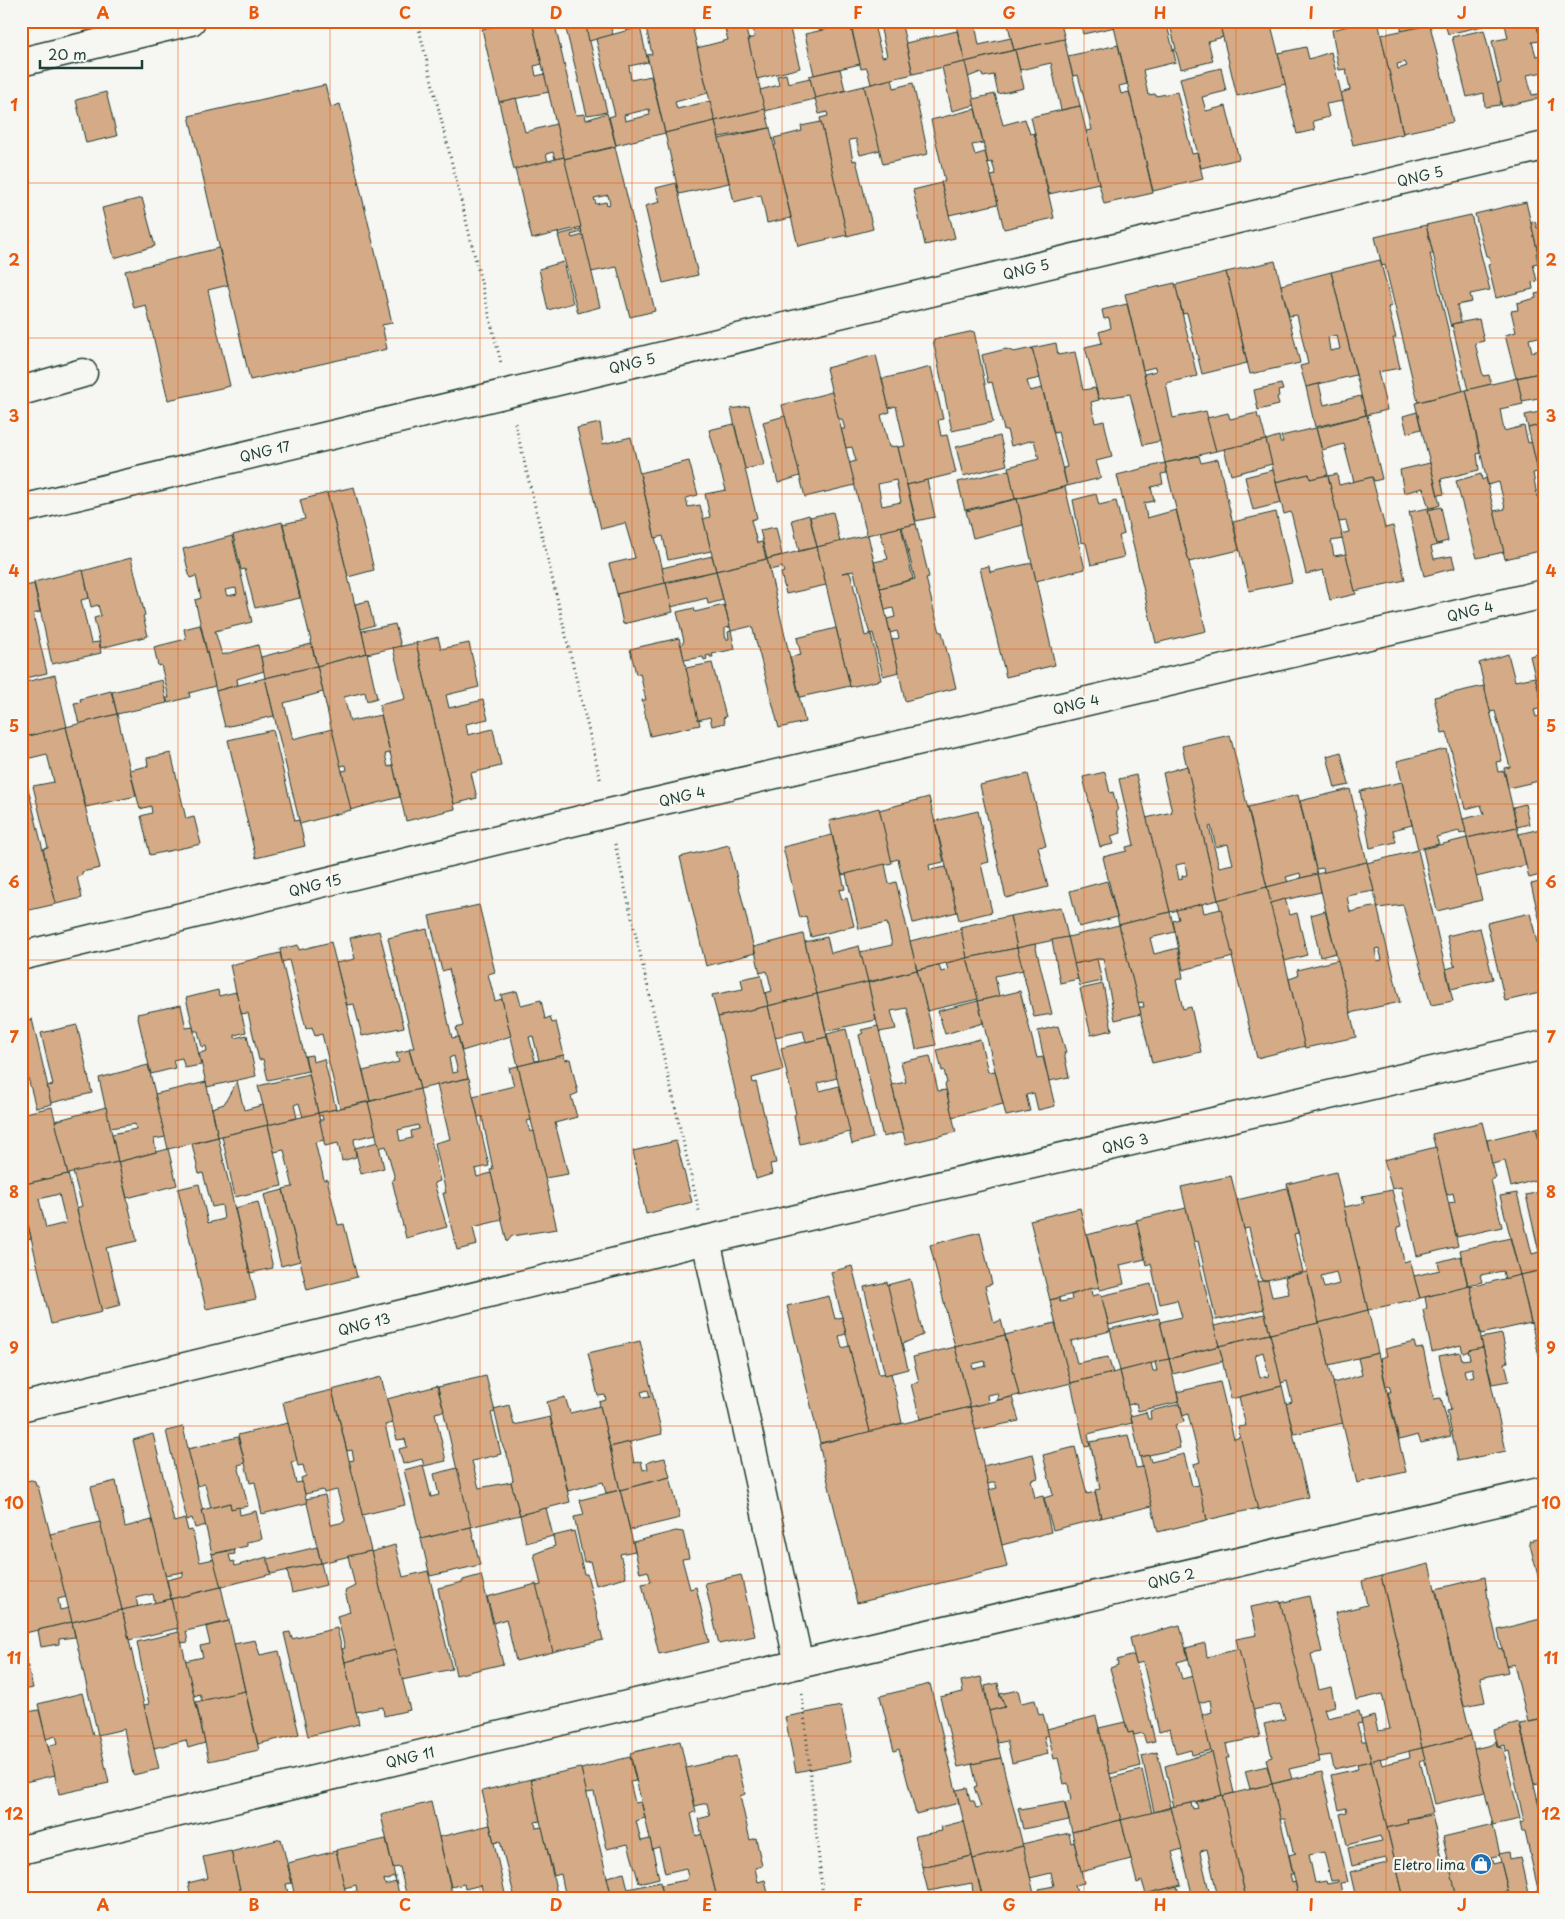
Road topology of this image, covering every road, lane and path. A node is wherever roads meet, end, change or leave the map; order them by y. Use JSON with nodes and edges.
{"nodes":[{"id":1,"x":191,"y":21,"type":"edge"},
{"id":2,"x":418,"y":21,"type":"edge"},
{"id":3,"x":21,"y":62,"type":"edge"},
{"id":4,"x":1544,"y":146,"type":"edge"},
{"id":5,"x":83,"y":373,"type":"dead end"},
{"id":6,"x":21,"y":391,"type":"edge"},
{"id":7,"x":508,"y":392,"type":"junction"},
{"id":8,"x":21,"y":509,"type":"edge"},
{"id":9,"x":1544,"y":594,"type":"edge"},
{"id":10,"x":608,"y":813,"type":"junction"},
{"id":11,"x":21,"y":956,"type":"edge"},
{"id":12,"x":1544,"y":1045,"type":"edge"},
{"id":13,"x":706,"y":1240,"type":"junction"},
{"id":14,"x":21,"y":1407,"type":"edge"},
{"id":15,"x":1544,"y":1491,"type":"edge"},
{"id":16,"x":799,"y":1664,"type":"junction"},
{"id":17,"x":21,"y":1850,"type":"edge"},
{"id":18,"x":823,"y":1898,"type":"edge"}],
"edges":[{"from":1,"to":3,"type":"street"},
{"from":2,"to":7,"type":"path"},
{"from":4,"to":7,"type":"street","name":"QNG 5"},
{"from":5,"to":6,"type":"street"},
{"from":7,"to":8,"type":"street","name":"QNG 17"},
{"from":7,"to":10,"type":"path"},
{"from":9,"to":10,"type":"street","name":"QNG 4"},
{"from":10,"to":11,"type":"street","name":"QNG 15"},
{"from":10,"to":13,"type":"path"},
{"from":12,"to":13,"type":"street","name":"QNG 3"},
{"from":13,"to":14,"type":"street","name":"QNG 13"},
{"from":13,"to":16,"type":"street"},
{"from":15,"to":16,"type":"street","name":"QNG 2"},
{"from":16,"to":17,"type":"street","name":"QNG 11"},
{"from":16,"to":18,"type":"path"}]}
